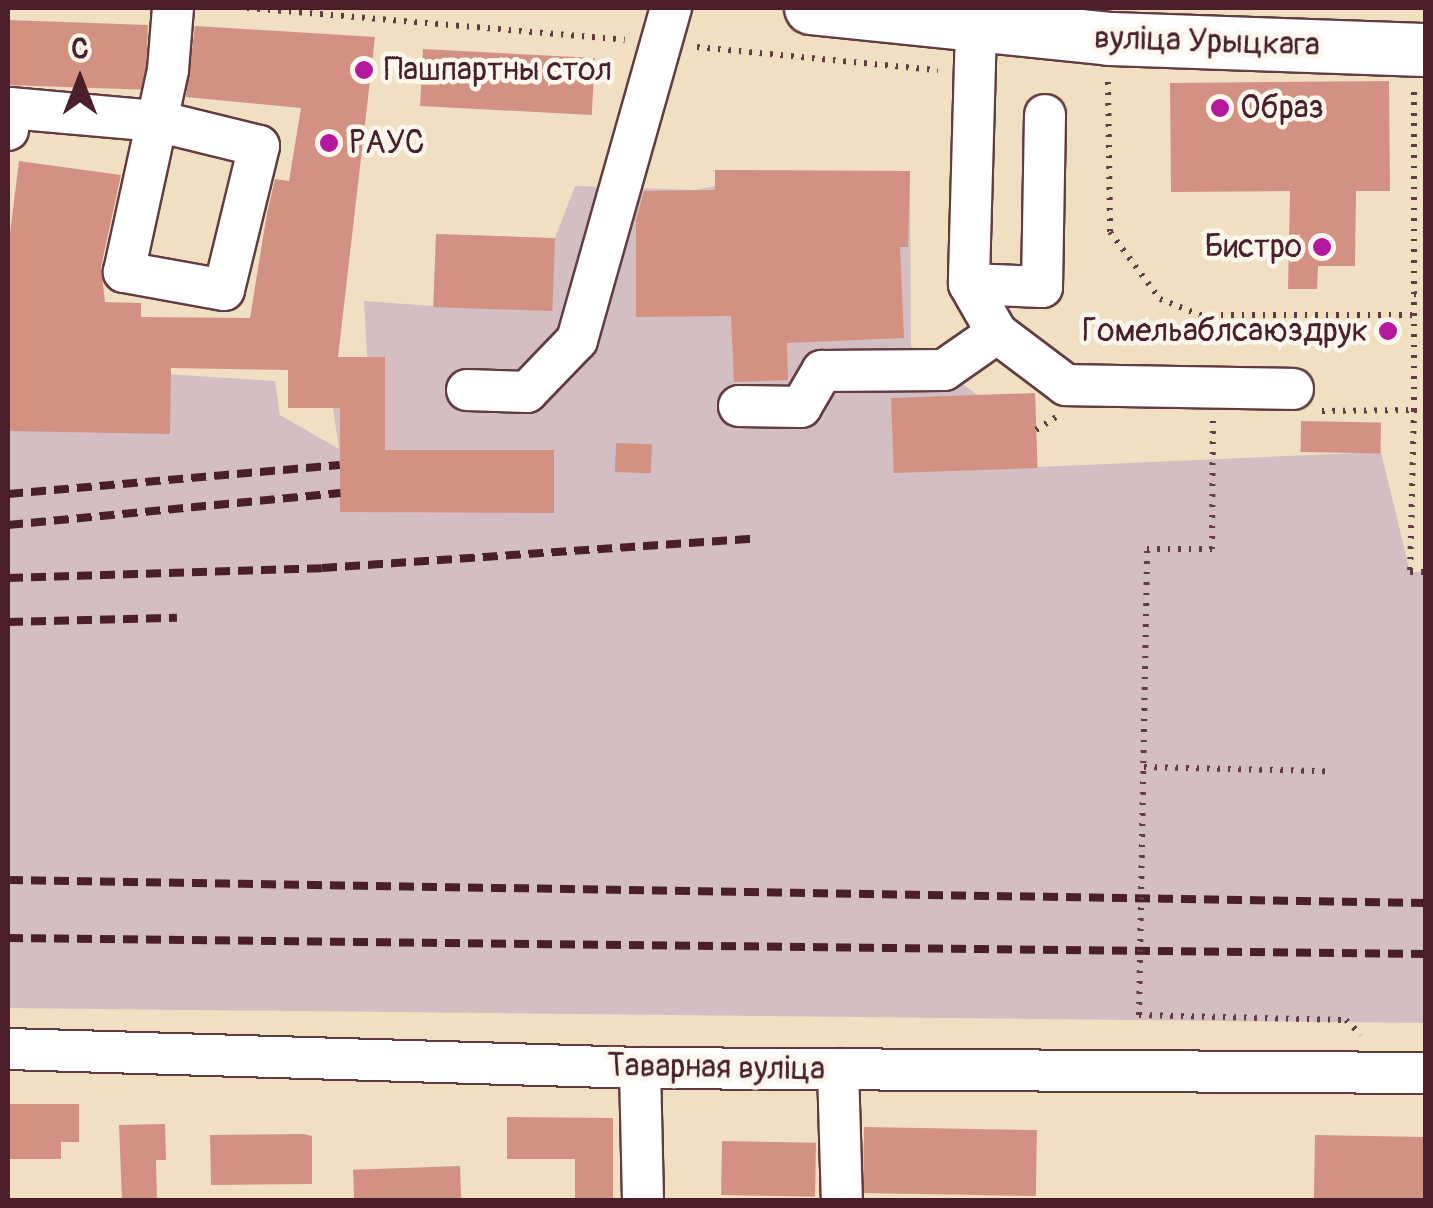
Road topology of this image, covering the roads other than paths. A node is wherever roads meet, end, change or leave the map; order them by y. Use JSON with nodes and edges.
{"nodes":[{"id":1,"x":173,"y":8,"type":"edge"},
{"id":2,"x":670,"y":8,"type":"edge"},
{"id":3,"x":811,"y":8,"type":"edge"},
{"id":4,"x":964,"y":20,"type":"edge"},
{"id":5,"x":1420,"y":50,"type":"edge"},
{"id":6,"x":1045,"y":116,"type":"dead end"},
{"id":7,"x":158,"y":121,"type":"junction"},
{"id":8,"x":8,"y":130,"type":"edge"},
{"id":9,"x":969,"y":284,"type":"junction"},
{"id":10,"x":997,"y":334,"type":"junction"},
{"id":11,"x":467,"y":390,"type":"dead end"},
{"id":12,"x":1294,"y":390,"type":"dead end"},
{"id":13,"x":739,"y":406,"type":"dead end"},
{"id":14,"x":8,"y":1050,"type":"edge"},
{"id":15,"x":640,"y":1068,"type":"junction"},
{"id":16,"x":838,"y":1070,"type":"junction"},
{"id":17,"x":1426,"y":1072,"type":"edge"},
{"id":18,"x":643,"y":1200,"type":"edge"},
{"id":19,"x":842,"y":1200,"type":"edge"}],
"edges":[{"from":1,"to":7,"type":"street"},
{"from":2,"to":11,"type":"street"},
{"from":3,"to":4,"type":"main road","name":"вуліца Урыцкага"},
{"from":4,"to":5,"type":"main road","name":"вуліца Урыцкага"},
{"from":4,"to":9,"type":"street"},
{"from":6,"to":9,"type":"street"},
{"from":7,"to":7,"type":"street"},
{"from":7,"to":8,"type":"street"},
{"from":9,"to":10,"type":"street"},
{"from":10,"to":12,"type":"street"},
{"from":10,"to":13,"type":"street"},
{"from":14,"to":15,"type":"street","name":"Таварная вуліца"},
{"from":15,"to":16,"type":"street","name":"Таварная вуліца"},
{"from":15,"to":18,"type":"street"},
{"from":16,"to":17,"type":"street","name":"Таварная вуліца"},
{"from":16,"to":19,"type":"street"}]}
